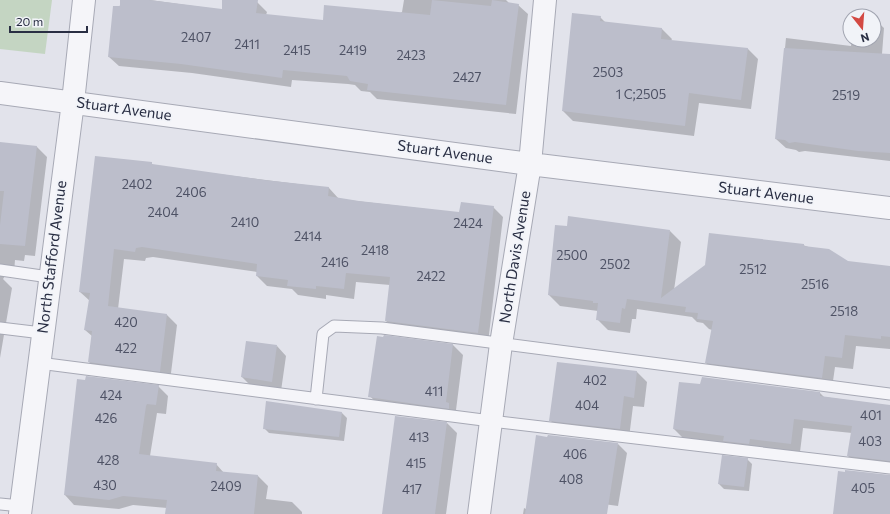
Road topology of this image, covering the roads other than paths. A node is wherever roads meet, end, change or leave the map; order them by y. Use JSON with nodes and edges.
{"nodes":[{"id":1,"x":84,"y":0,"type":"edge"},
{"id":2,"x":545,"y":0,"type":"edge"},
{"id":3,"x":0,"y":93,"type":"edge"},
{"id":4,"x":73,"y":102,"type":"junction"},
{"id":5,"x":530,"y":164,"type":"junction"},
{"id":6,"x":890,"y":208,"type":"edge"},
{"id":7,"x":0,"y":270,"type":"edge"},
{"id":8,"x":49,"y":277,"type":"junction"},
{"id":9,"x":0,"y":328,"type":"edge"},
{"id":10,"x":42,"y":332,"type":"junction"},
{"id":11,"x":501,"y":344,"type":"junction"},
{"id":12,"x":39,"y":363,"type":"junction"},
{"id":13,"x":890,"y":394,"type":"edge"},
{"id":14,"x":316,"y":399,"type":"junction"},
{"id":15,"x":491,"y":421,"type":"junction"},
{"id":16,"x":890,"y":468,"type":"edge"},
{"id":17,"x":13,"y":508,"type":"edge"},
{"id":18,"x":479,"y":514,"type":"edge"}],
"edges":[{"from":1,"to":4,"type":"street","name":"North Stafford Avenue"},
{"from":2,"to":5,"type":"street","name":"North Davis Avenue"},
{"from":3,"to":4,"type":"street","name":"Stuart Avenue"},
{"from":4,"to":5,"type":"street","name":"Stuart Avenue"},
{"from":4,"to":8,"type":"street","name":"North Stafford Avenue"},
{"from":5,"to":6,"type":"street","name":"Stuart Avenue"},
{"from":5,"to":11,"type":"street","name":"North Davis Avenue"},
{"from":7,"to":8,"type":"lane"},
{"from":8,"to":10,"type":"street","name":"North Stafford Avenue"},
{"from":9,"to":10,"type":"lane"},
{"from":10,"to":12,"type":"street","name":"North Stafford Avenue"},
{"from":11,"to":13,"type":"lane"},
{"from":11,"to":14,"type":"lane"},
{"from":11,"to":15,"type":"street","name":"North Davis Avenue"},
{"from":12,"to":14,"type":"lane"},
{"from":12,"to":17,"type":"street","name":"North Stafford Avenue"},
{"from":14,"to":15,"type":"lane"},
{"from":15,"to":16,"type":"lane"},
{"from":15,"to":18,"type":"street","name":"North Davis Avenue"}]}
